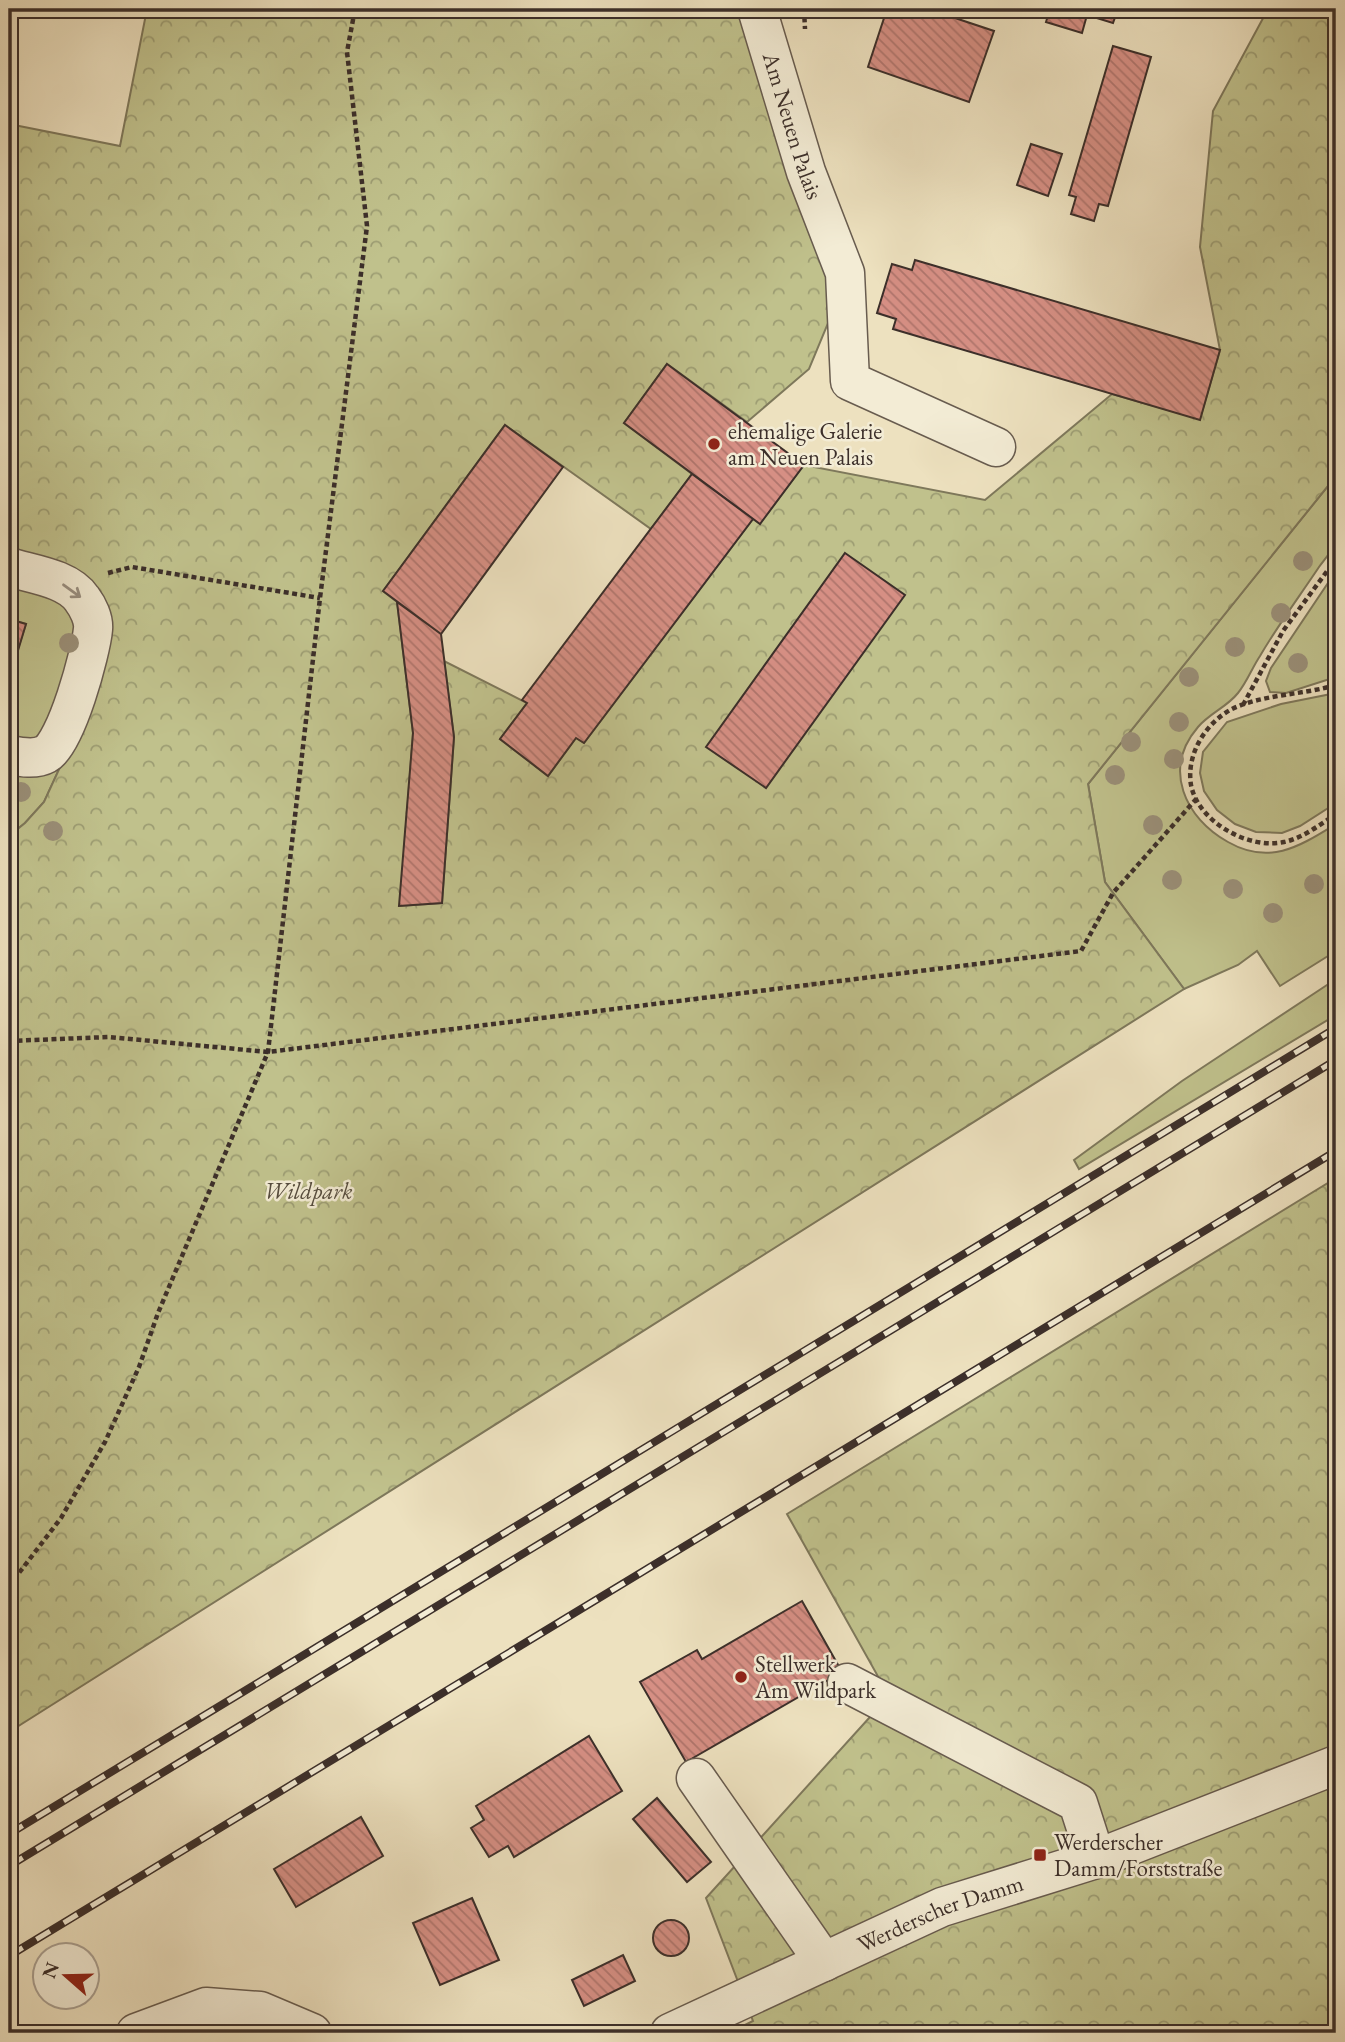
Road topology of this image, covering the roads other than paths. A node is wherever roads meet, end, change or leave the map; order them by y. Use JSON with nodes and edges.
{"nodes":[{"id":1,"x":757,"y":9,"type":"edge"},
{"id":2,"x":996,"y":447,"type":"dead end"},
{"id":3,"x":9,"y":567,"type":"edge"},
{"id":4,"x":9,"y":755,"type":"edge"},
{"id":5,"x":847,"y":1683,"type":"dead end"},
{"id":6,"x":1336,"y":1765,"type":"edge"},
{"id":7,"x":695,"y":1778,"type":"dead end"},
{"id":8,"x":1096,"y":1859,"type":"junction"},
{"id":9,"x":824,"y":1962,"type":"junction"},
{"id":10,"x":136,"y":2033,"type":"edge"},
{"id":11,"x":312,"y":2033,"type":"edge"},
{"id":12,"x":670,"y":2033,"type":"edge"}],
"edges":[{"from":1,"to":2,"type":"street","name":"Am Neuen Palais"},
{"from":3,"to":4,"type":"street","one_way":true},
{"from":5,"to":8,"type":"street"},
{"from":6,"to":8,"type":"street","name":"Werderscher Damm"},
{"from":7,"to":9,"type":"street"},
{"from":8,"to":9,"type":"street","name":"Werderscher Damm"},
{"from":9,"to":12,"type":"street","name":"Werderscher Damm"},
{"from":10,"to":11,"type":"street"}]}
